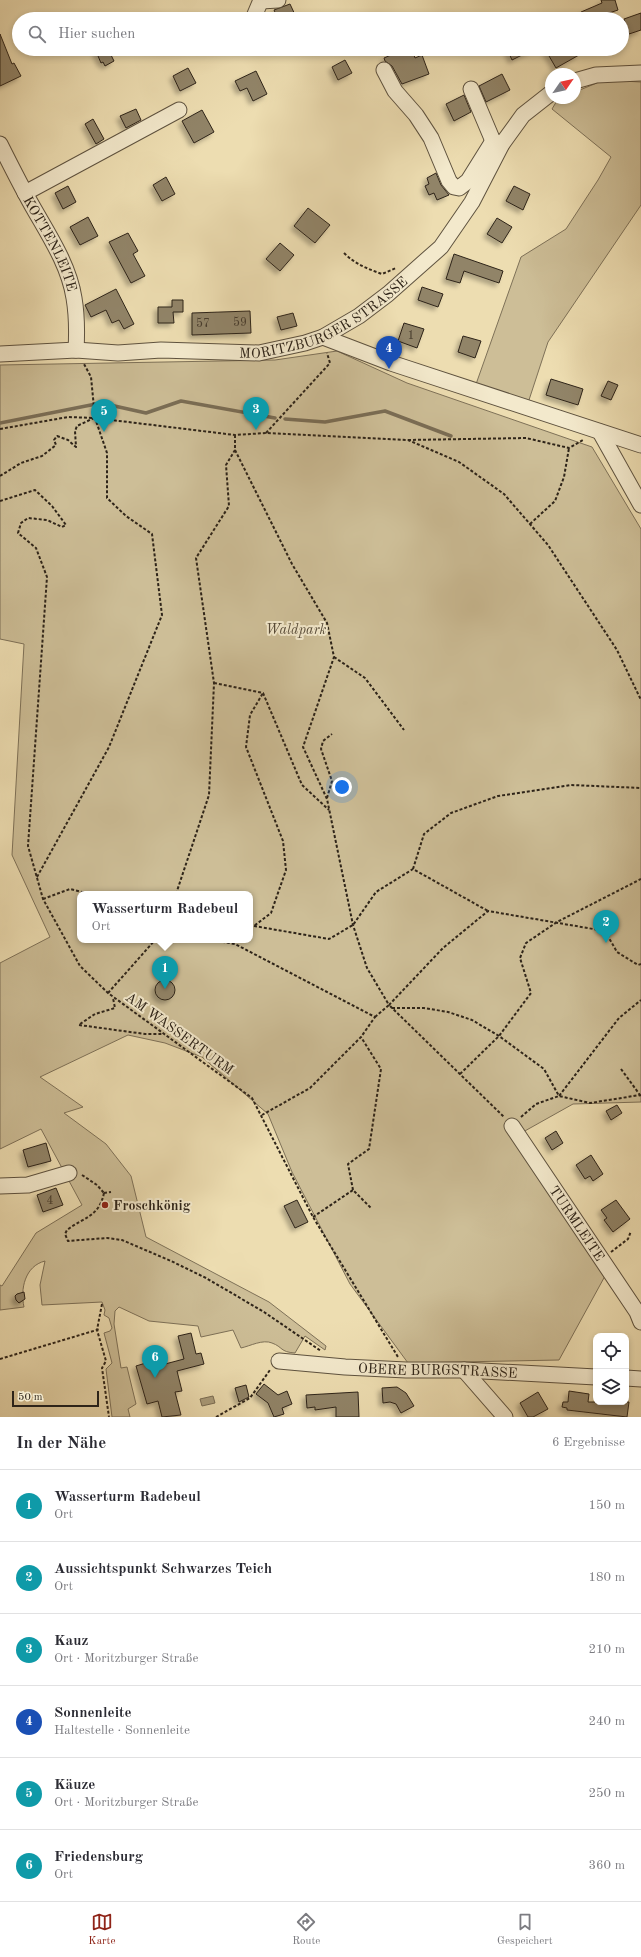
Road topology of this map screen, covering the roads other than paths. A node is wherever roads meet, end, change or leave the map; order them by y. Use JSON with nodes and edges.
{"nodes":[{"id":1,"x":278,"y":0,"type":"edge"},
{"id":2,"x":261,"y":1,"type":"edge"},
{"id":3,"x":256,"y":12,"type":"edge"},
{"id":4,"x":384,"y":70,"type":"dead end"},
{"id":5,"x":641,"y":73,"type":"edge"},
{"id":6,"x":581,"y":79,"type":"edge"},
{"id":7,"x":471,"y":89,"type":"dead end"},
{"id":8,"x":545,"y":98,"type":"edge"},
{"id":9,"x":178,"y":110,"type":"dead end"},
{"id":10,"x":498,"y":143,"type":"junction"},
{"id":11,"x":0,"y":144,"type":"edge"},
{"id":12,"x":4,"y":165,"type":"edge"},
{"id":13,"x":24,"y":193,"type":"junction"},
{"id":14,"x":324,"y":337,"type":"junction"},
{"id":15,"x":76,"y":350,"type":"junction"},
{"id":16,"x":0,"y":354,"type":"edge"},
{"id":17,"x":600,"y":432,"type":"junction"},
{"id":18,"x":641,"y":445,"type":"edge"},
{"id":19,"x":641,"y":505,"type":"edge"},
{"id":20,"x":512,"y":1126,"type":"road end"},
{"id":21,"x":69,"y":1172,"type":"road end"},
{"id":22,"x":0,"y":1186,"type":"edge"},
{"id":23,"x":641,"y":1322,"type":"edge"},
{"id":24,"x":275,"y":1365,"type":"road end"},
{"id":25,"x":464,"y":1370,"type":"junction"},
{"id":26,"x":593,"y":1377,"type":"edge"},
{"id":27,"x":629,"y":1378,"type":"edge"},
{"id":28,"x":641,"y":1379,"type":"edge"},
{"id":29,"x":505,"y":1417,"type":"edge"}],
"edges":[{"from":1,"to":2,"type":"street"},
{"from":2,"to":3,"type":"street"},
{"from":4,"to":10,"type":"street"},
{"from":5,"to":6,"type":"street"},
{"from":7,"to":10,"type":"street"},
{"from":8,"to":10,"type":"street","name":"MORITZBURGER STRASSE"},
{"from":9,"to":13,"type":"street"},
{"from":10,"to":14,"type":"street","name":"MORITZBURGER STRASSE"},
{"from":11,"to":12,"type":"street","name":"KOTTENLEITE"},
{"from":12,"to":13,"type":"street","name":"KOTTENLEITE"},
{"from":13,"to":15,"type":"street","name":"KOTTENLEITE"},
{"from":14,"to":15,"type":"street","name":"MORITZBURGER STRASSE"},
{"from":14,"to":17,"type":"street"},
{"from":15,"to":16,"type":"street","name":"MORITZBURGER STRASSE"},
{"from":17,"to":18,"type":"street"},
{"from":17,"to":19,"type":"street"},
{"from":20,"to":23,"type":"street","name":"TURMLEITE"},
{"from":21,"to":22,"type":"street"},
{"from":24,"to":25,"type":"street","name":"OBERE BURGSTRASSE"},
{"from":25,"to":26,"type":"street","name":"OBERE BURGSTRASSE"},
{"from":25,"to":29,"type":"street"},
{"from":27,"to":28,"type":"street"}]}
